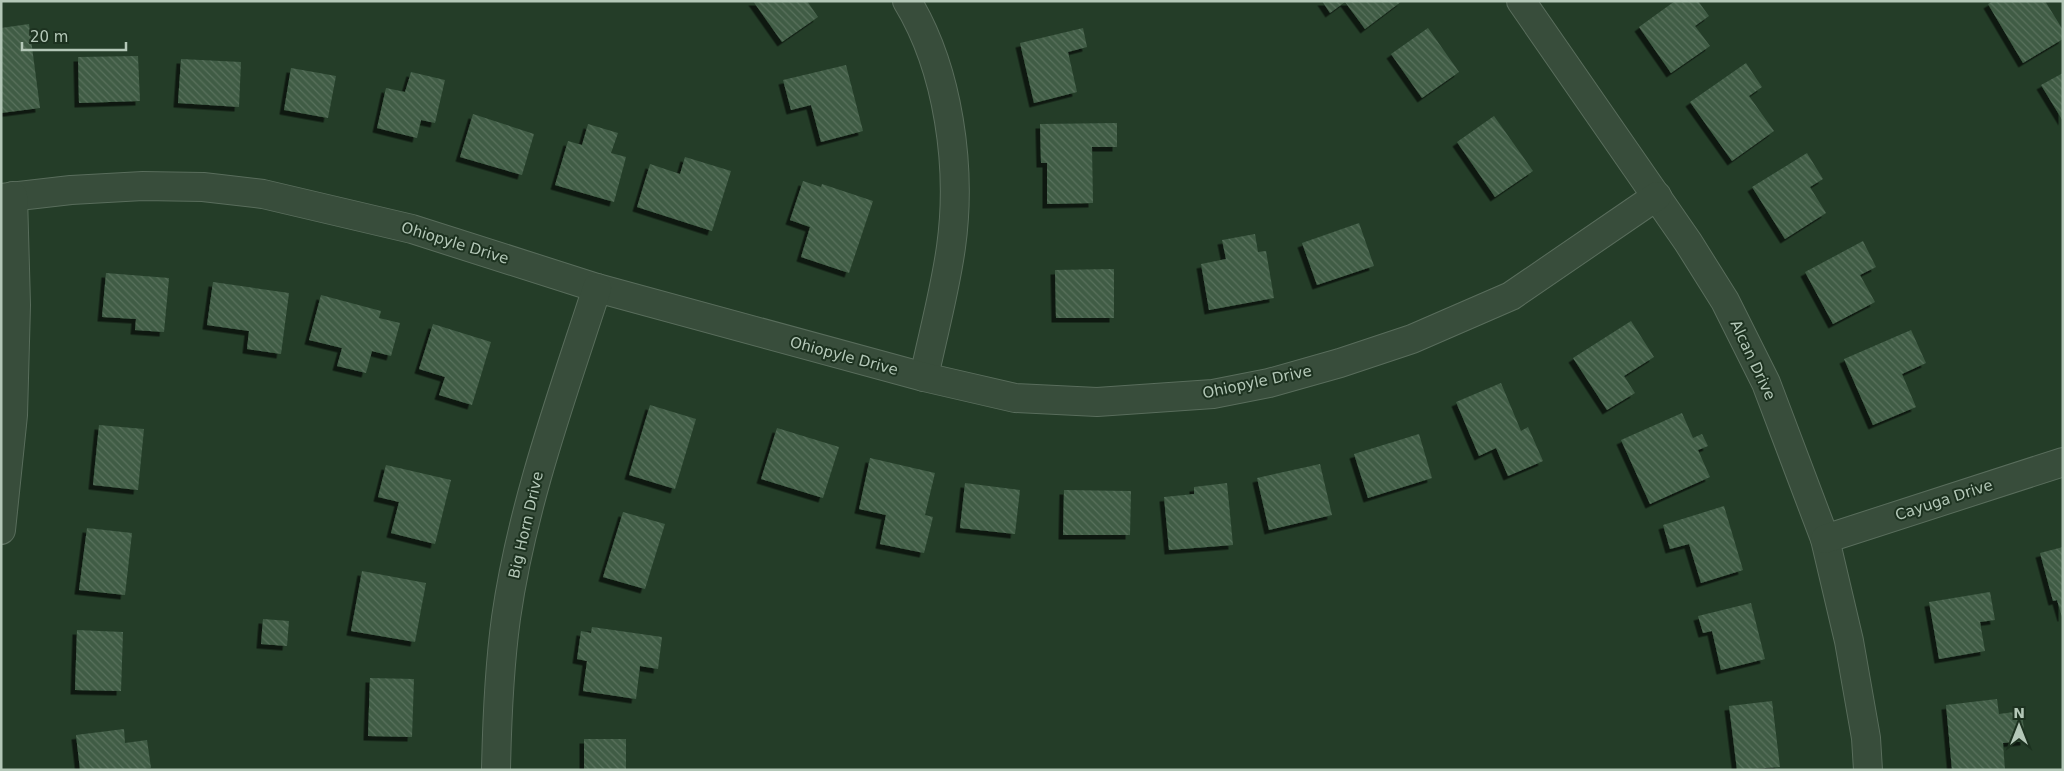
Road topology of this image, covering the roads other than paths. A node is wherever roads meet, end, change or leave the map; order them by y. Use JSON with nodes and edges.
{"nodes":[{"id":1,"x":907,"y":1,"type":"edge"},
{"id":2,"x":1521,"y":1,"type":"edge"},
{"id":3,"x":1657,"y":196,"type":"junction"},
{"id":4,"x":7,"y":197,"type":"edge"},
{"id":5,"x":597,"y":288,"type":"junction"},
{"id":6,"x":924,"y":377,"type":"junction"},
{"id":7,"x":2063,"y":462,"type":"edge"},
{"id":8,"x":1,"y":530,"type":"edge"},
{"id":9,"x":1825,"y":539,"type":"junction"},
{"id":10,"x":496,"y":770,"type":"edge"},
{"id":11,"x":1868,"y":770,"type":"edge"}],
"edges":[{"from":1,"to":6,"type":"street"},
{"from":2,"to":3,"type":"street","name":"Alcan Drive"},
{"from":3,"to":6,"type":"street","name":"Ohiopyle Drive"},
{"from":3,"to":9,"type":"street","name":"Alcan Drive"},
{"from":4,"to":5,"type":"street","name":"Ohiopyle Drive"},
{"from":4,"to":8,"type":"street"},
{"from":5,"to":6,"type":"street","name":"Ohiopyle Drive"},
{"from":5,"to":10,"type":"street","name":"Big Horn Drive"},
{"from":7,"to":9,"type":"street","name":"Cayuga Drive"},
{"from":9,"to":11,"type":"street","name":"Alcan Drive"}]}
